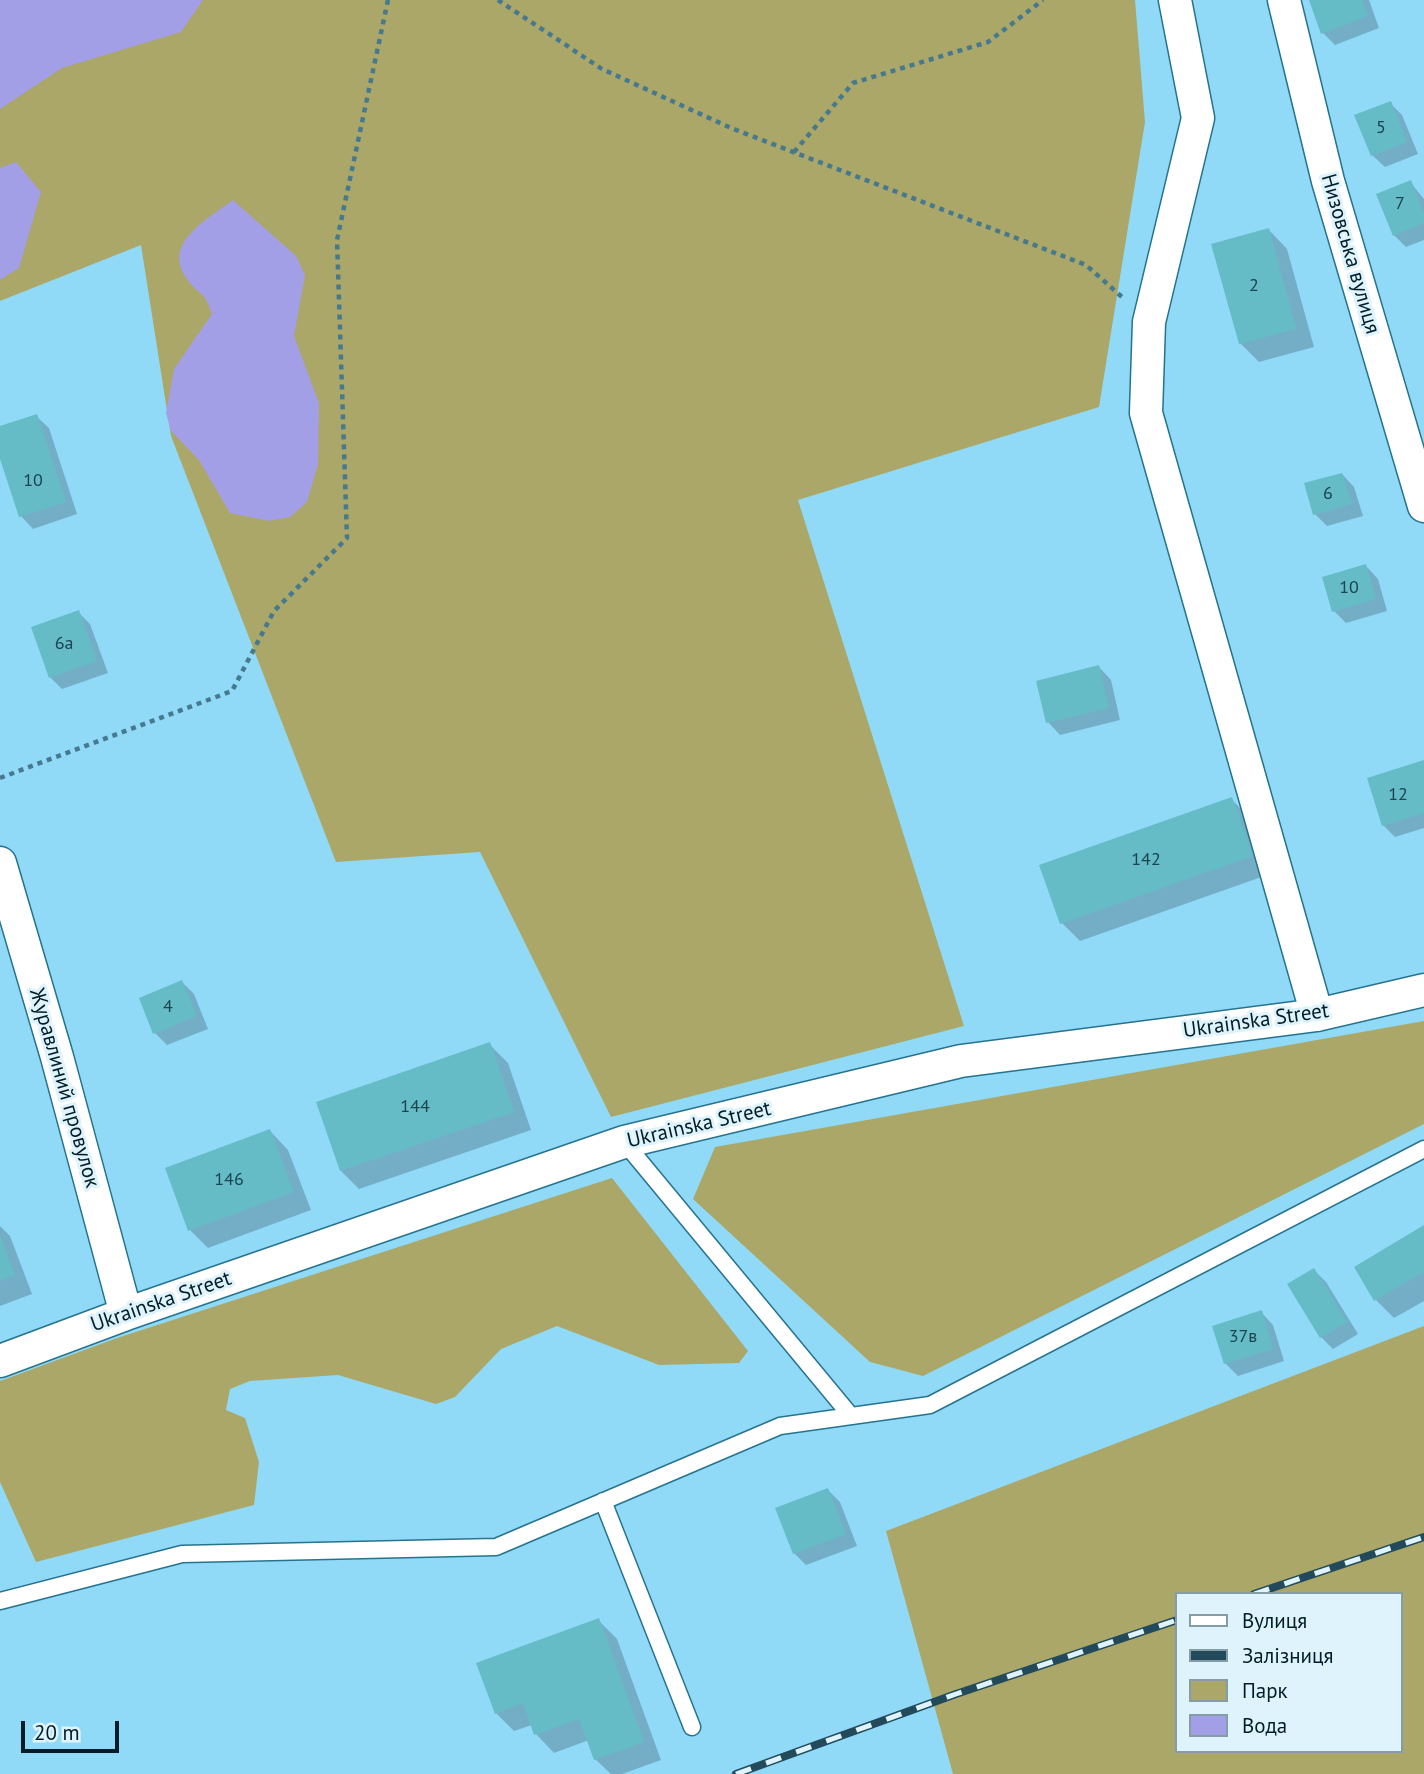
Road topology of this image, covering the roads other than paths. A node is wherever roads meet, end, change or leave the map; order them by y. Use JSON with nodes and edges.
{"nodes":[{"id":1,"x":1175,"y":0,"type":"edge"},
{"id":2,"x":1284,"y":0,"type":"edge"},
{"id":3,"x":1424,"y":506,"type":"edge"},
{"id":4,"x":0,"y":863,"type":"edge"},
{"id":5,"x":1424,"y":990,"type":"edge"},
{"id":6,"x":1317,"y":1015,"type":"junction"},
{"id":7,"x":624,"y":1142,"type":"junction"},
{"id":8,"x":1424,"y":1149,"type":"edge"},
{"id":9,"x":126,"y":1314,"type":"junction"},
{"id":10,"x":0,"y":1361,"type":"edge"},
{"id":11,"x":851,"y":1416,"type":"junction"},
{"id":12,"x":603,"y":1501,"type":"junction"},
{"id":13,"x":0,"y":1601,"type":"edge"},
{"id":14,"x":692,"y":1727,"type":"dead end"}],
"edges":[{"from":1,"to":6,"type":"street"},
{"from":2,"to":3,"type":"street","name":"Низовська вулиця"},
{"from":4,"to":9,"type":"street","name":"Журавлиний провулок"},
{"from":5,"to":6,"type":"street","name":"Ukrainska Street"},
{"from":6,"to":7,"type":"street","name":"Ukrainska Street"},
{"from":7,"to":9,"type":"street","name":"Ukrainska Street"},
{"from":7,"to":11,"type":"lane"},
{"from":8,"to":11,"type":"lane"},
{"from":9,"to":10,"type":"street","name":"Ukrainska Street"},
{"from":11,"to":12,"type":"lane"},
{"from":12,"to":13,"type":"lane"},
{"from":12,"to":14,"type":"lane"}]}
